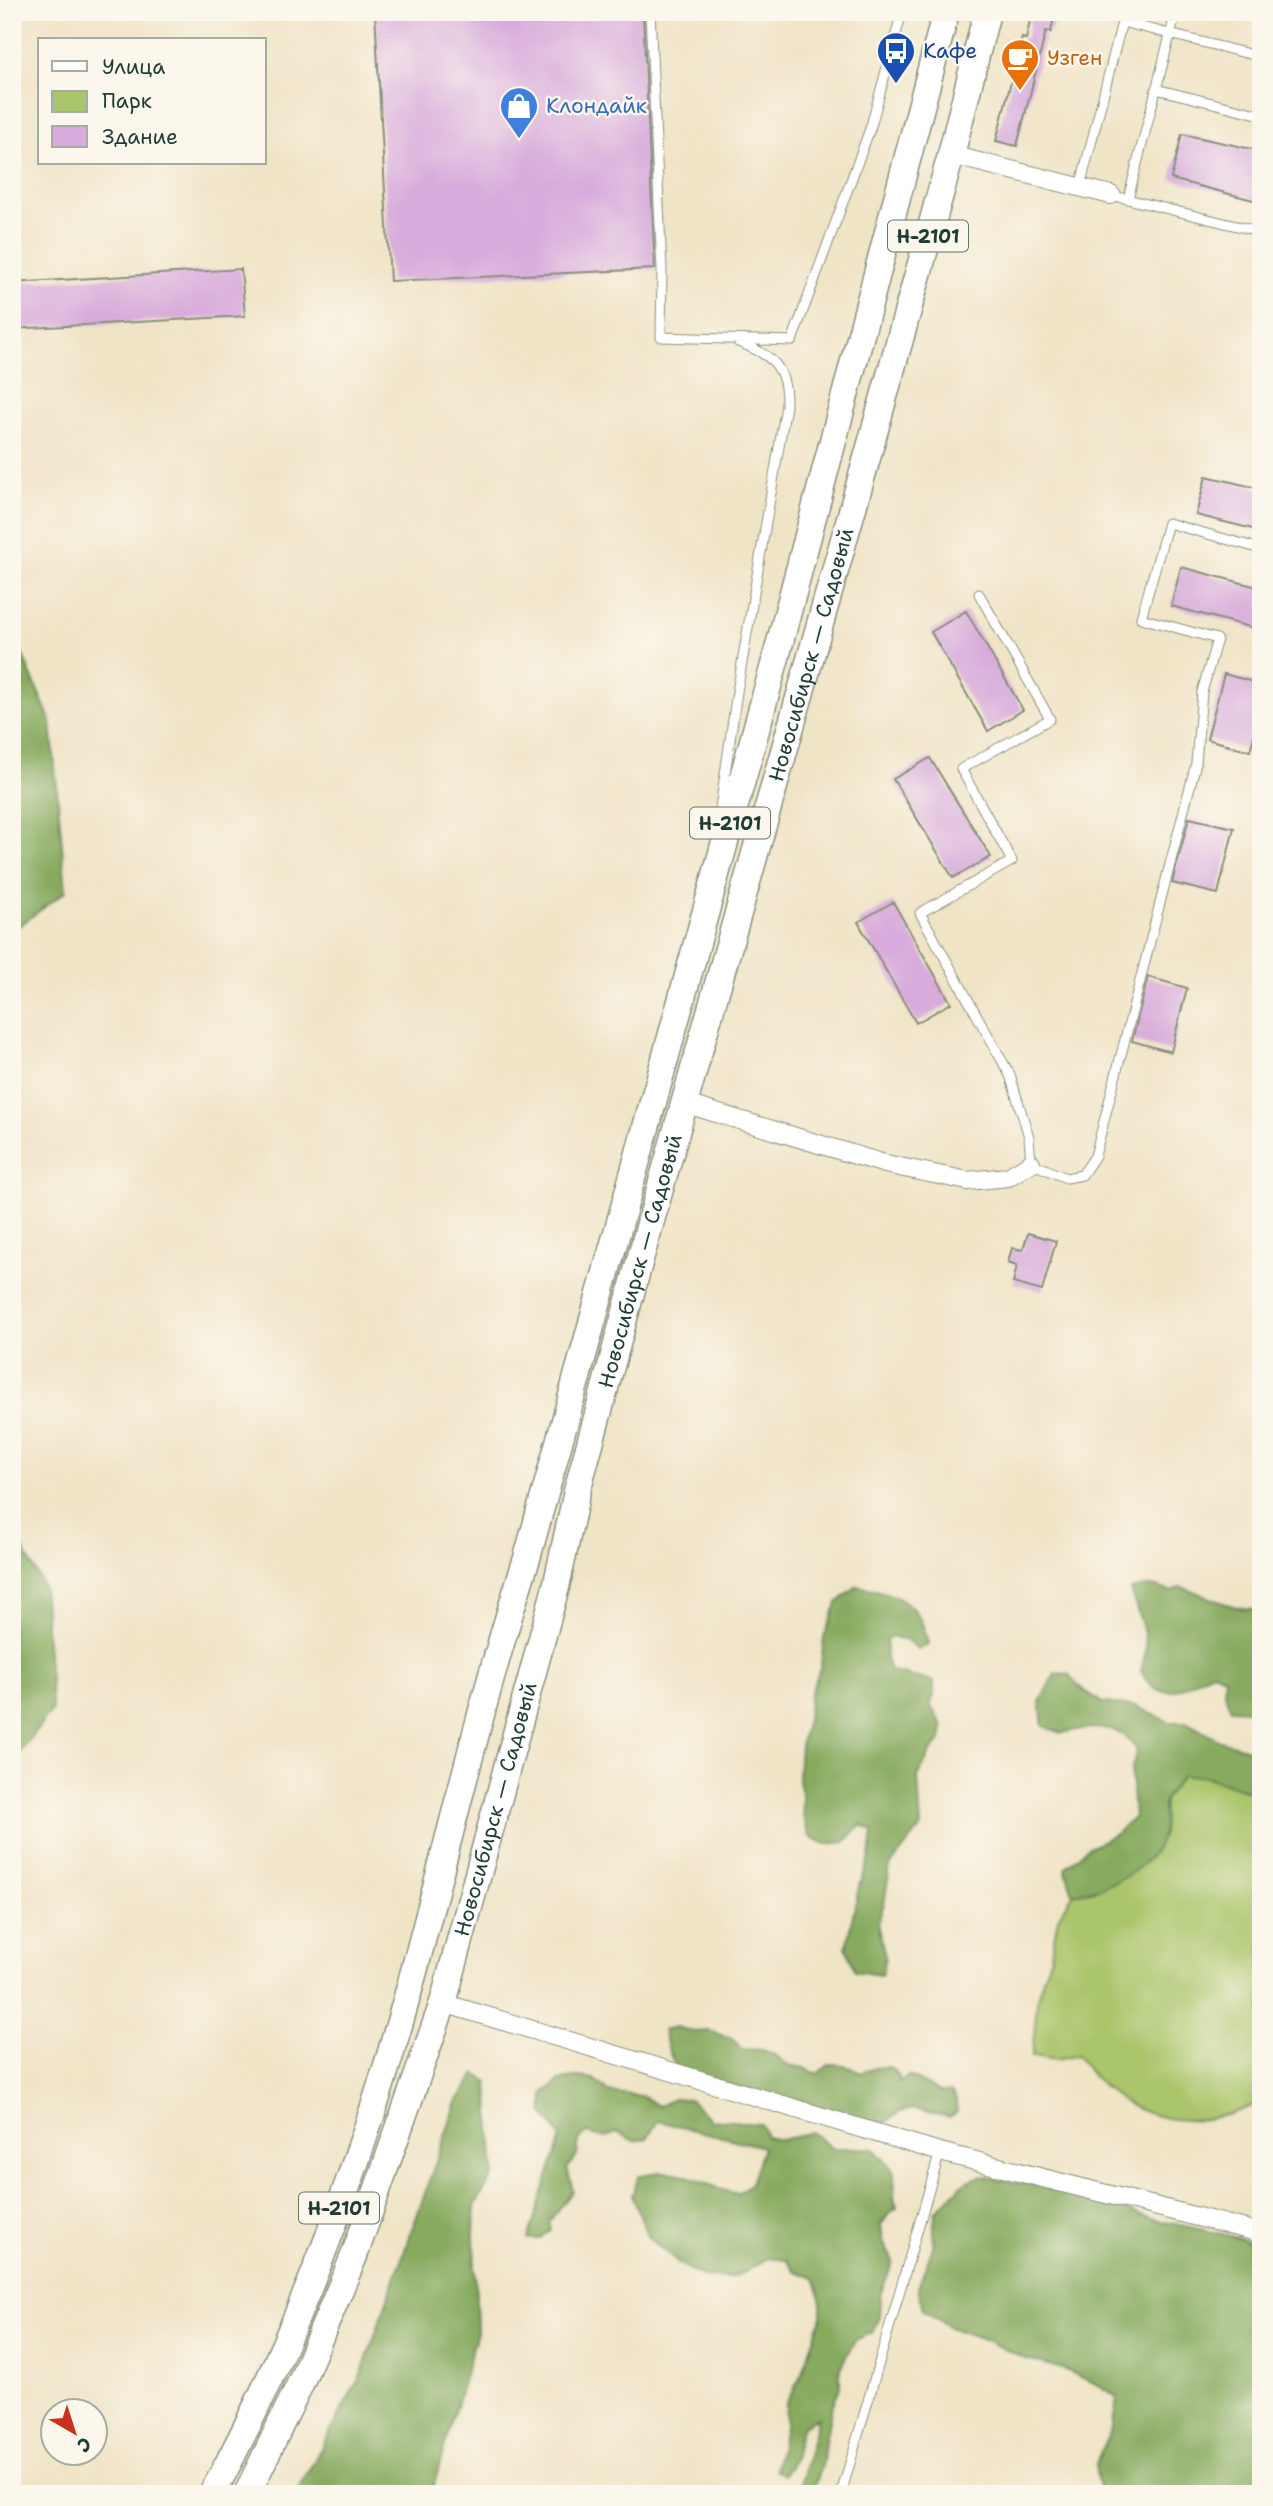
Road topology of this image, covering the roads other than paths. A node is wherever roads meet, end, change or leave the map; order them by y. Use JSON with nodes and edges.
{"nodes":[{"id":1,"x":650,"y":12,"type":"edge"},
{"id":2,"x":902,"y":12,"type":"edge"},
{"id":3,"x":946,"y":12,"type":"edge"},
{"id":4,"x":987,"y":12,"type":"edge"},
{"id":5,"x":1176,"y":12,"type":"edge"},
{"id":6,"x":1170,"y":34,"type":"junction"},
{"id":7,"x":1261,"y":57,"type":"edge"},
{"id":8,"x":1156,"y":89,"type":"junction"},
{"id":9,"x":1261,"y":115,"type":"edge"},
{"id":10,"x":951,"y":155,"type":"junction"},
{"id":11,"x":1080,"y":187,"type":"junction"},
{"id":12,"x":1120,"y":197,"type":"junction"},
{"id":13,"x":1261,"y":232,"type":"edge"},
{"id":14,"x":730,"y":339,"type":"junction"},
{"id":15,"x":1261,"y":549,"type":"edge"},
{"id":16,"x":979,"y":594,"type":"dead end"},
{"id":17,"x":706,"y":907,"type":"junction"},
{"id":18,"x":683,"y":1102,"type":"junction"},
{"id":19,"x":1031,"y":1163,"type":"junction"},
{"id":20,"x":443,"y":2003,"type":"junction"},
{"id":21,"x":940,"y":2152,"type":"junction"},
{"id":22,"x":1261,"y":2233,"type":"edge"},
{"id":23,"x":212,"y":2494,"type":"edge"},
{"id":24,"x":247,"y":2494,"type":"edge"},
{"id":25,"x":841,"y":2494,"type":"edge"}],
"edges":[{"from":1,"to":14,"type":"lane"},
{"from":2,"to":14,"type":"lane"},
{"from":3,"to":17,"type":"main road","name":"Новосибирск — Садовый","number":"Н-2101"},
{"from":4,"to":10,"type":"main road","name":"Новосибирск — Садовый","number":"Н-2101"},
{"from":5,"to":6,"type":"lane"},
{"from":6,"to":7,"type":"lane"},
{"from":6,"to":8,"type":"lane"},
{"from":6,"to":11,"type":"lane"},
{"from":8,"to":9,"type":"lane"},
{"from":8,"to":12,"type":"lane"},
{"from":10,"to":11,"type":"street"},
{"from":10,"to":18,"type":"main road","name":"Новосибирск — Садовый","number":"Н-2101"},
{"from":11,"to":12,"type":"street"},
{"from":12,"to":13,"type":"lane"},
{"from":14,"to":17,"type":"lane"},
{"from":15,"to":19,"type":"lane"},
{"from":16,"to":19,"type":"lane"},
{"from":17,"to":23,"type":"main road","name":"Новосибирск — Садовый","number":"Н-2101"},
{"from":18,"to":19,"type":"street"},
{"from":18,"to":20,"type":"main road","name":"Новосибирск — Садовый","number":"Н-2101"},
{"from":20,"to":21,"type":"street"},
{"from":20,"to":24,"type":"main road","name":"Новосибирск — Садовый"},
{"from":21,"to":22,"type":"street"},
{"from":21,"to":25,"type":"lane"}]}
